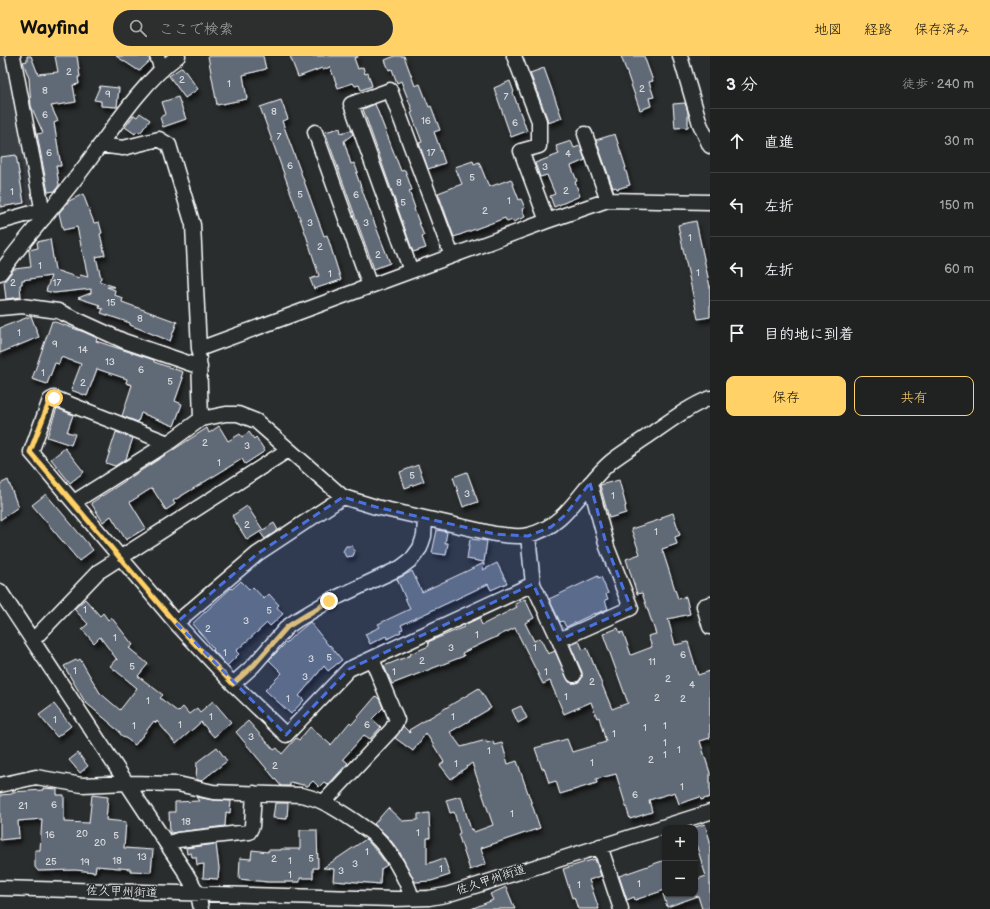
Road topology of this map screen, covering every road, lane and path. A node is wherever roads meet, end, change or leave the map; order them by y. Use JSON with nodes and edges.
{"nodes":[{"id":1,"x":13,"y":56,"type":"edge"},
{"id":2,"x":157,"y":56,"type":"edge"},
{"id":3,"x":178,"y":56,"type":"edge"},
{"id":4,"x":514,"y":56,"type":"edge"},
{"id":5,"x":680,"y":56,"type":"edge"},
{"id":6,"x":162,"y":70,"type":"junction"},
{"id":7,"x":315,"y":132,"type":"dead end"},
{"id":8,"x":585,"y":134,"type":"dead end"},
{"id":9,"x":100,"y":145,"type":"junction"},
{"id":10,"x":710,"y":146,"type":"edge"},
{"id":11,"x":608,"y":200,"type":"junction"},
{"id":12,"x":710,"y":202,"type":"edge"},
{"id":13,"x":43,"y":214,"type":"junction"},
{"id":14,"x":547,"y":220,"type":"junction"},
{"id":15,"x":0,"y":222,"type":"edge"},
{"id":16,"x":452,"y":256,"type":"junction"},
{"id":17,"x":411,"y":271,"type":"junction"},
{"id":18,"x":0,"y":273,"type":"edge"},
{"id":19,"x":370,"y":286,"type":"junction"},
{"id":20,"x":0,"y":308,"type":"edge"},
{"id":21,"x":199,"y":349,"type":"junction"},
{"id":22,"x":200,"y":367,"type":"junction"},
{"id":23,"x":710,"y":398,"type":"edge"},
{"id":24,"x":201,"y":419,"type":"junction"},
{"id":25,"x":168,"y":443,"type":"junction"},
{"id":26,"x":288,"y":450,"type":"junction"},
{"id":27,"x":590,"y":483,"type":"junction"},
{"id":28,"x":343,"y":497,"type":"junction"},
{"id":29,"x":74,"y":502,"type":"junction"},
{"id":30,"x":425,"y":519,"type":"junction"},
{"id":31,"x":528,"y":536,"type":"junction"},
{"id":32,"x":120,"y":557,"type":"junction"},
{"id":33,"x":533,"y":584,"type":"junction"},
{"id":34,"x":0,"y":591,"type":"edge"},
{"id":35,"x":710,"y":604,"type":"edge"},
{"id":36,"x":176,"y":624,"type":"junction"},
{"id":37,"x":710,"y":627,"type":"edge"},
{"id":38,"x":32,"y":640,"type":"junction"},
{"id":39,"x":559,"y":640,"type":"junction"},
{"id":40,"x":372,"y":659,"type":"junction"},
{"id":41,"x":574,"y":675,"type":"dead end"},
{"id":42,"x":233,"y":684,"type":"junction"},
{"id":43,"x":127,"y":783,"type":"junction"},
{"id":44,"x":0,"y":785,"type":"edge"},
{"id":45,"x":254,"y":793,"type":"junction"},
{"id":46,"x":324,"y":802,"type":"junction"},
{"id":47,"x":710,"y":812,"type":"edge"},
{"id":48,"x":167,"y":844,"type":"junction"},
{"id":49,"x":600,"y":846,"type":"junction"},
{"id":50,"x":0,"y":888,"type":"edge"},
{"id":51,"x":198,"y":894,"type":"junction"},
{"id":52,"x":412,"y":898,"type":"junction"},
{"id":53,"x":431,"y":903,"type":"edge"},
{"id":54,"x":201,"y":909,"type":"edge"},
{"id":55,"x":621,"y":909,"type":"edge"}],
"edges":[{"from":1,"to":13,"type":"street"},
{"from":2,"to":6,"type":"street"},
{"from":3,"to":6,"type":"street"},
{"from":4,"to":14,"type":"street"},
{"from":5,"to":10,"type":"street"},
{"from":6,"to":9,"type":"street"},
{"from":7,"to":19,"type":"street"},
{"from":8,"to":11,"type":"street"},
{"from":9,"to":13,"type":"street"},
{"from":9,"to":21,"type":"street"},
{"from":11,"to":12,"type":"street"},
{"from":11,"to":14,"type":"street"},
{"from":13,"to":15,"type":"street"},
{"from":13,"to":18,"type":"street"},
{"from":14,"to":16,"type":"street"},
{"from":16,"to":17,"type":"street"},
{"from":16,"to":17,"type":"street"},
{"from":17,"to":19,"type":"street"},
{"from":19,"to":21,"type":"street"},
{"from":20,"to":22,"type":"street"},
{"from":21,"to":22,"type":"street"},
{"from":22,"to":24,"type":"street"},
{"from":23,"to":27,"type":"street"},
{"from":24,"to":25,"type":"street"},
{"from":24,"to":26,"type":"street"},
{"from":25,"to":29,"type":"street"},
{"from":25,"to":29,"type":"street"},
{"from":26,"to":28,"type":"street"},
{"from":26,"to":32,"type":"street"},
{"from":27,"to":31,"type":"street"},
{"from":27,"to":39,"type":"street"},
{"from":28,"to":30,"type":"street"},
{"from":28,"to":36,"type":"street"},
{"from":29,"to":32,"type":"street"},
{"from":30,"to":31,"type":"street"},
{"from":30,"to":42,"type":"street"},
{"from":31,"to":33,"type":"street"},
{"from":32,"to":36,"type":"street"},
{"from":32,"to":38,"type":"street"},
{"from":33,"to":39,"type":"street"},
{"from":33,"to":40,"type":"street"},
{"from":34,"to":38,"type":"street"},
{"from":35,"to":37,"type":"street"},
{"from":36,"to":42,"type":"street"},
{"from":38,"to":43,"type":"street"},
{"from":39,"to":41,"type":"street"},
{"from":40,"to":42,"type":"street"},
{"from":40,"to":46,"type":"street"},
{"from":43,"to":44,"type":"street"},
{"from":43,"to":45,"type":"street"},
{"from":43,"to":48,"type":"street"},
{"from":45,"to":46,"type":"street"},
{"from":45,"to":48,"type":"street"},
{"from":46,"to":52,"type":"street"},
{"from":47,"to":49,"type":"street","name":"佐久甲州街道"},
{"from":48,"to":51,"type":"street"},
{"from":49,"to":53,"type":"street","name":"佐久甲州街道"},
{"from":49,"to":55,"type":"street"},
{"from":50,"to":51,"type":"street","name":"佐久甲州街道"},
{"from":51,"to":52,"type":"street","name":"佐久甲州街道"},
{"from":51,"to":54,"type":"street"},
{"from":52,"to":53,"type":"street","name":"佐久甲州街道"}]}
